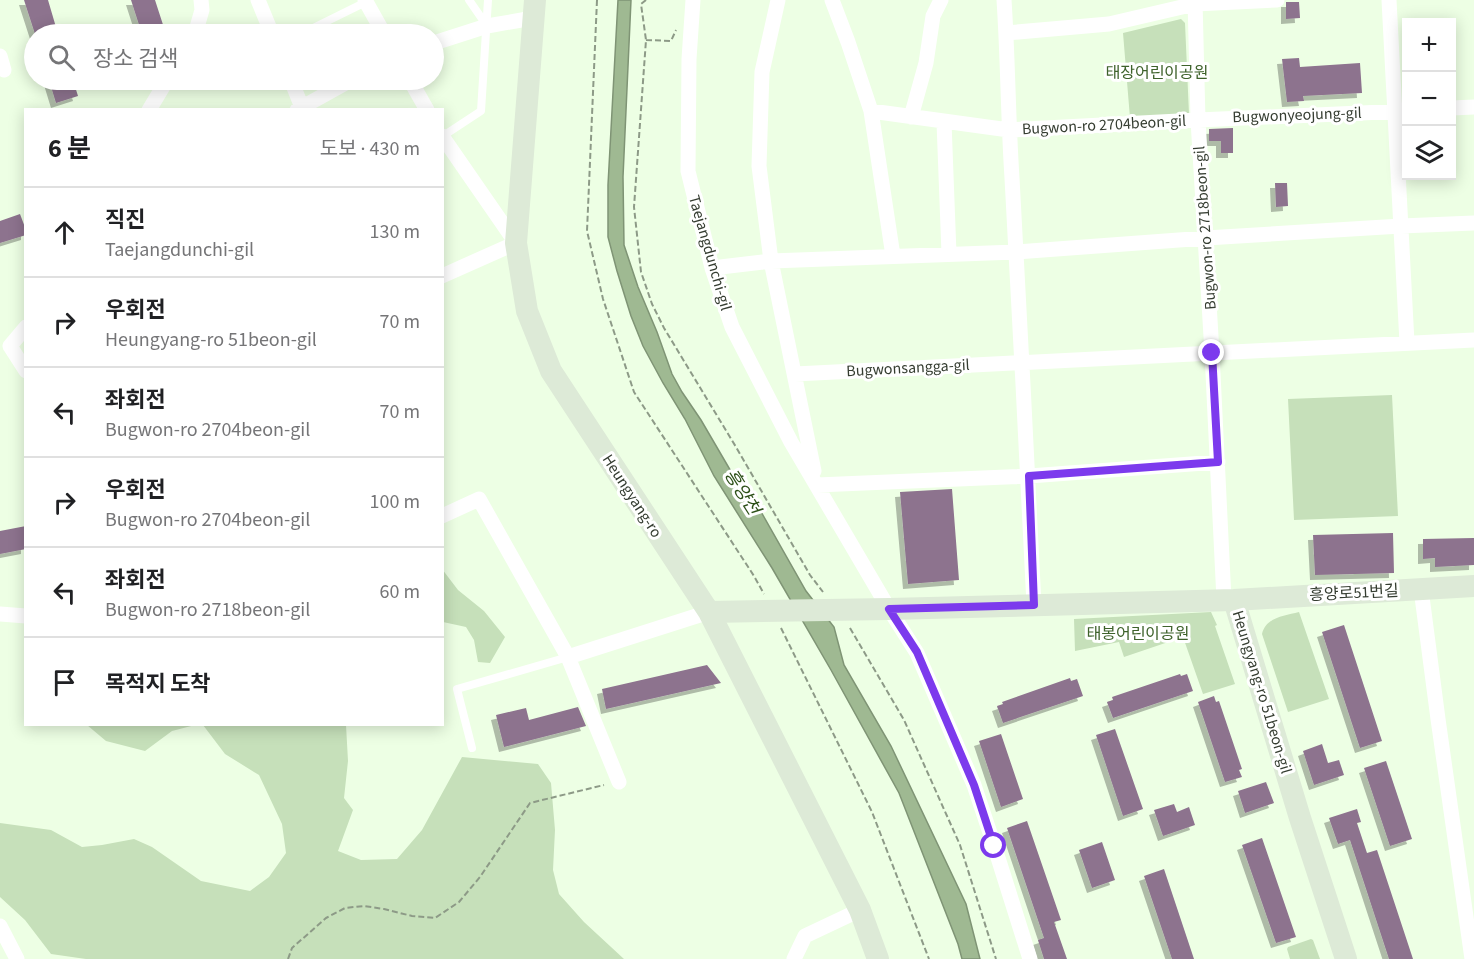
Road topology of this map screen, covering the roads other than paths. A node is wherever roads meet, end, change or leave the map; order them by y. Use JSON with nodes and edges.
{"nodes":[{"id":1,"x":201,"y":0,"type":"edge"},
{"id":2,"x":258,"y":0,"type":"edge"},
{"id":3,"x":469,"y":0,"type":"edge"},
{"id":4,"x":488,"y":0,"type":"edge"},
{"id":5,"x":693,"y":0,"type":"edge"},
{"id":6,"x":778,"y":0,"type":"edge"},
{"id":7,"x":832,"y":0,"type":"edge"},
{"id":8,"x":941,"y":0,"type":"edge"},
{"id":9,"x":1004,"y":0,"type":"edge"},
{"id":10,"x":1277,"y":0,"type":"edge"},
{"id":11,"x":1389,"y":0,"type":"edge"},
{"id":12,"x":366,"y":1,"type":"edge"},
{"id":13,"x":1195,"y":2,"type":"edge"},
{"id":14,"x":534,"y":9,"type":"edge"},
{"id":15,"x":198,"y":24,"type":"edge"},
{"id":16,"x":268,"y":24,"type":"edge"},
{"id":17,"x":321,"y":24,"type":"edge"},
{"id":18,"x":379,"y":24,"type":"edge"},
{"id":19,"x":486,"y":26,"type":"junction"},
{"id":20,"x":1006,"y":33,"type":"junction"},
{"id":21,"x":444,"y":40,"type":"edge"},
{"id":22,"x":161,"y":90,"type":"edge"},
{"id":23,"x":294,"y":90,"type":"edge"},
{"id":24,"x":334,"y":90,"type":"edge"},
{"id":25,"x":416,"y":90,"type":"edge"},
{"id":26,"x":1474,"y":107,"type":"edge"},
{"id":27,"x":150,"y":108,"type":"edge"},
{"id":28,"x":301,"y":108,"type":"edge"},
{"id":29,"x":303,"y":108,"type":"edge"},
{"id":30,"x":426,"y":108,"type":"edge"},
{"id":31,"x":1456,"y":108,"type":"edge"},
{"id":32,"x":871,"y":111,"type":"junction"},
{"id":33,"x":1401,"y":111,"type":"edge"},
{"id":34,"x":911,"y":117,"type":"junction"},
{"id":35,"x":1198,"y":120,"type":"junction"},
{"id":36,"x":944,"y":122,"type":"junction"},
{"id":37,"x":1009,"y":130,"type":"junction"},
{"id":38,"x":444,"y":135,"type":"edge"},
{"id":39,"x":444,"y":137,"type":"edge"},
{"id":40,"x":1474,"y":223,"type":"edge"},
{"id":41,"x":1401,"y":226,"type":"junction"},
{"id":42,"x":1206,"y":238,"type":"junction"},
{"id":43,"x":516,"y":243,"type":"junction"},
{"id":44,"x":1016,"y":252,"type":"junction"},
{"id":45,"x":949,"y":254,"type":"junction"},
{"id":46,"x":893,"y":256,"type":"junction"},
{"id":47,"x":771,"y":261,"type":"junction"},
{"id":48,"x":712,"y":268,"type":"junction"},
{"id":49,"x":444,"y":275,"type":"edge"},
{"id":50,"x":24,"y":329,"type":"edge"},
{"id":51,"x":1474,"y":340,"type":"edge"},
{"id":52,"x":1407,"y":344,"type":"junction"},
{"id":53,"x":5,"y":345,"type":"edge"},
{"id":54,"x":1212,"y":353,"type":"junction"},
{"id":55,"x":1021,"y":362,"type":"junction"},
{"id":56,"x":24,"y":369,"type":"edge"},
{"id":57,"x":795,"y":374,"type":"junction"},
{"id":58,"x":1218,"y":462,"type":"junction"},
{"id":59,"x":1029,"y":476,"type":"junction"},
{"id":60,"x":817,"y":485,"type":"junction"},
{"id":61,"x":444,"y":515,"type":"edge"},
{"id":62,"x":1474,"y":586,"type":"edge"},
{"id":63,"x":1421,"y":589,"type":"junction"},
{"id":64,"x":1229,"y":600,"type":"junction"},
{"id":65,"x":1034,"y":605,"type":"junction"},
{"id":66,"x":882,"y":610,"type":"junction"},
{"id":67,"x":719,"y":612,"type":"junction"},
{"id":68,"x":0,"y":614,"type":"edge"},
{"id":69,"x":24,"y":616,"type":"edge"},
{"id":70,"x":568,"y":657,"type":"junction"},
{"id":71,"x":472,"y":748,"type":"dead end"},
{"id":72,"x":619,"y":782,"type":"road end"},
{"id":73,"x":860,"y":910,"type":"junction"},
{"id":74,"x":0,"y":926,"type":"edge"},
{"id":75,"x":17,"y":959,"type":"edge"},
{"id":76,"x":795,"y":959,"type":"edge"},
{"id":77,"x":878,"y":959,"type":"edge"},
{"id":78,"x":1030,"y":959,"type":"edge"},
{"id":79,"x":1346,"y":959,"type":"edge"},
{"id":80,"x":1472,"y":959,"type":"edge"}],
"edges":[{"from":1,"to":15,"type":"street"},
{"from":2,"to":16,"type":"street"},
{"from":3,"to":19,"type":"lane"},
{"from":4,"to":19,"type":"lane"},
{"from":5,"to":48,"type":"street","name":"Taejangdunchi-gil"},
{"from":6,"to":47,"type":"street"},
{"from":7,"to":32,"type":"street"},
{"from":8,"to":34,"type":"street"},
{"from":9,"to":20,"type":"street","name":"Bugwon-ro 2704beon-gil"},
{"from":10,"to":13,"type":"street"},
{"from":11,"to":33,"type":"street"},
{"from":12,"to":17,"type":"lane"},
{"from":12,"to":18,"type":"street"},
{"from":13,"to":20,"type":"street"},
{"from":13,"to":35,"type":"street","name":"Bugwon-ro 2718beon-gil"},
{"from":14,"to":19,"type":"street"},
{"from":14,"to":43,"type":"street","name":"Heungyang-ro"},
{"from":19,"to":21,"type":"street"},
{"from":19,"to":38,"type":"lane"},
{"from":20,"to":37,"type":"street","name":"Bugwon-ro 2704beon-gil"},
{"from":22,"to":27,"type":"street"},
{"from":23,"to":28,"type":"street"},
{"from":24,"to":29,"type":"street"},
{"from":25,"to":30,"type":"street"},
{"from":26,"to":31,"type":"street"},
{"from":32,"to":34,"type":"street"},
{"from":32,"to":46,"type":"street"},
{"from":33,"to":35,"type":"street","name":"Bugwonyeojung-gil"},
{"from":33,"to":41,"type":"street"},
{"from":34,"to":36,"type":"street"},
{"from":35,"to":37,"type":"street","name":"Bugwon-ro 2704beon-gil"},
{"from":35,"to":42,"type":"street","name":"Bugwon-ro 2718beon-gil"},
{"from":36,"to":37,"type":"street"},
{"from":36,"to":45,"type":"street"},
{"from":37,"to":44,"type":"street","name":"Bugwon-ro 2704beon-gil"},
{"from":39,"to":43,"type":"street"},
{"from":40,"to":41,"type":"street"},
{"from":41,"to":42,"type":"street"},
{"from":41,"to":52,"type":"street"},
{"from":42,"to":44,"type":"street"},
{"from":42,"to":54,"type":"street","name":"Bugwon-ro 2718beon-gil"},
{"from":43,"to":49,"type":"street"},
{"from":43,"to":67,"type":"street","name":"Heungyang-ro"},
{"from":44,"to":45,"type":"street"},
{"from":44,"to":55,"type":"street","name":"Bugwon-ro 2704beon-gil"},
{"from":45,"to":46,"type":"street"},
{"from":46,"to":47,"type":"street"},
{"from":47,"to":48,"type":"street"},
{"from":47,"to":57,"type":"street"},
{"from":48,"to":60,"type":"street","name":"Taejangdunchi-gil"},
{"from":50,"to":53,"type":"street"},
{"from":51,"to":52,"type":"street"},
{"from":52,"to":54,"type":"street"},
{"from":53,"to":56,"type":"street"},
{"from":54,"to":55,"type":"street"},
{"from":54,"to":58,"type":"street","name":"Bugwon-ro 2718beon-gil"},
{"from":55,"to":57,"type":"street","name":"Bugwonsangga-gil"},
{"from":55,"to":59,"type":"street","name":"Bugwon-ro 2704beon-gil"},
{"from":57,"to":60,"type":"street"},
{"from":58,"to":59,"type":"street"},
{"from":58,"to":64,"type":"street","name":"Bugwon-ro 2718beon-gil"},
{"from":59,"to":60,"type":"street"},
{"from":59,"to":65,"type":"street","name":"Bugwon-ro 2704beon-gil"},
{"from":60,"to":66,"type":"street","name":"Taejangdunchi-gil"},
{"from":61,"to":70,"type":"street"},
{"from":62,"to":63,"type":"street","name":"흥양로51번길"},
{"from":63,"to":64,"type":"street","name":"흥양로51번길"},
{"from":63,"to":80,"type":"street"},
{"from":64,"to":65,"type":"street","name":"Heungyang-ro 51beon-gil"},
{"from":64,"to":79,"type":"street","name":"Heungyang-ro 51beon-gil"},
{"from":65,"to":66,"type":"street","name":"Heungyang-ro 51beon-gil"},
{"from":66,"to":67,"type":"street","name":"Heungyang-ro 51beon-gil"},
{"from":66,"to":78,"type":"street","name":"Taejangdunchi-gil"},
{"from":67,"to":70,"type":"street"},
{"from":67,"to":73,"type":"street","name":"Heungyang-ro"},
{"from":68,"to":69,"type":"street"},
{"from":70,"to":71,"type":"lane"},
{"from":70,"to":72,"type":"street"},
{"from":73,"to":76,"type":"street"},
{"from":73,"to":77,"type":"street","name":"Heungyang-ro"},
{"from":74,"to":75,"type":"street"}]}
